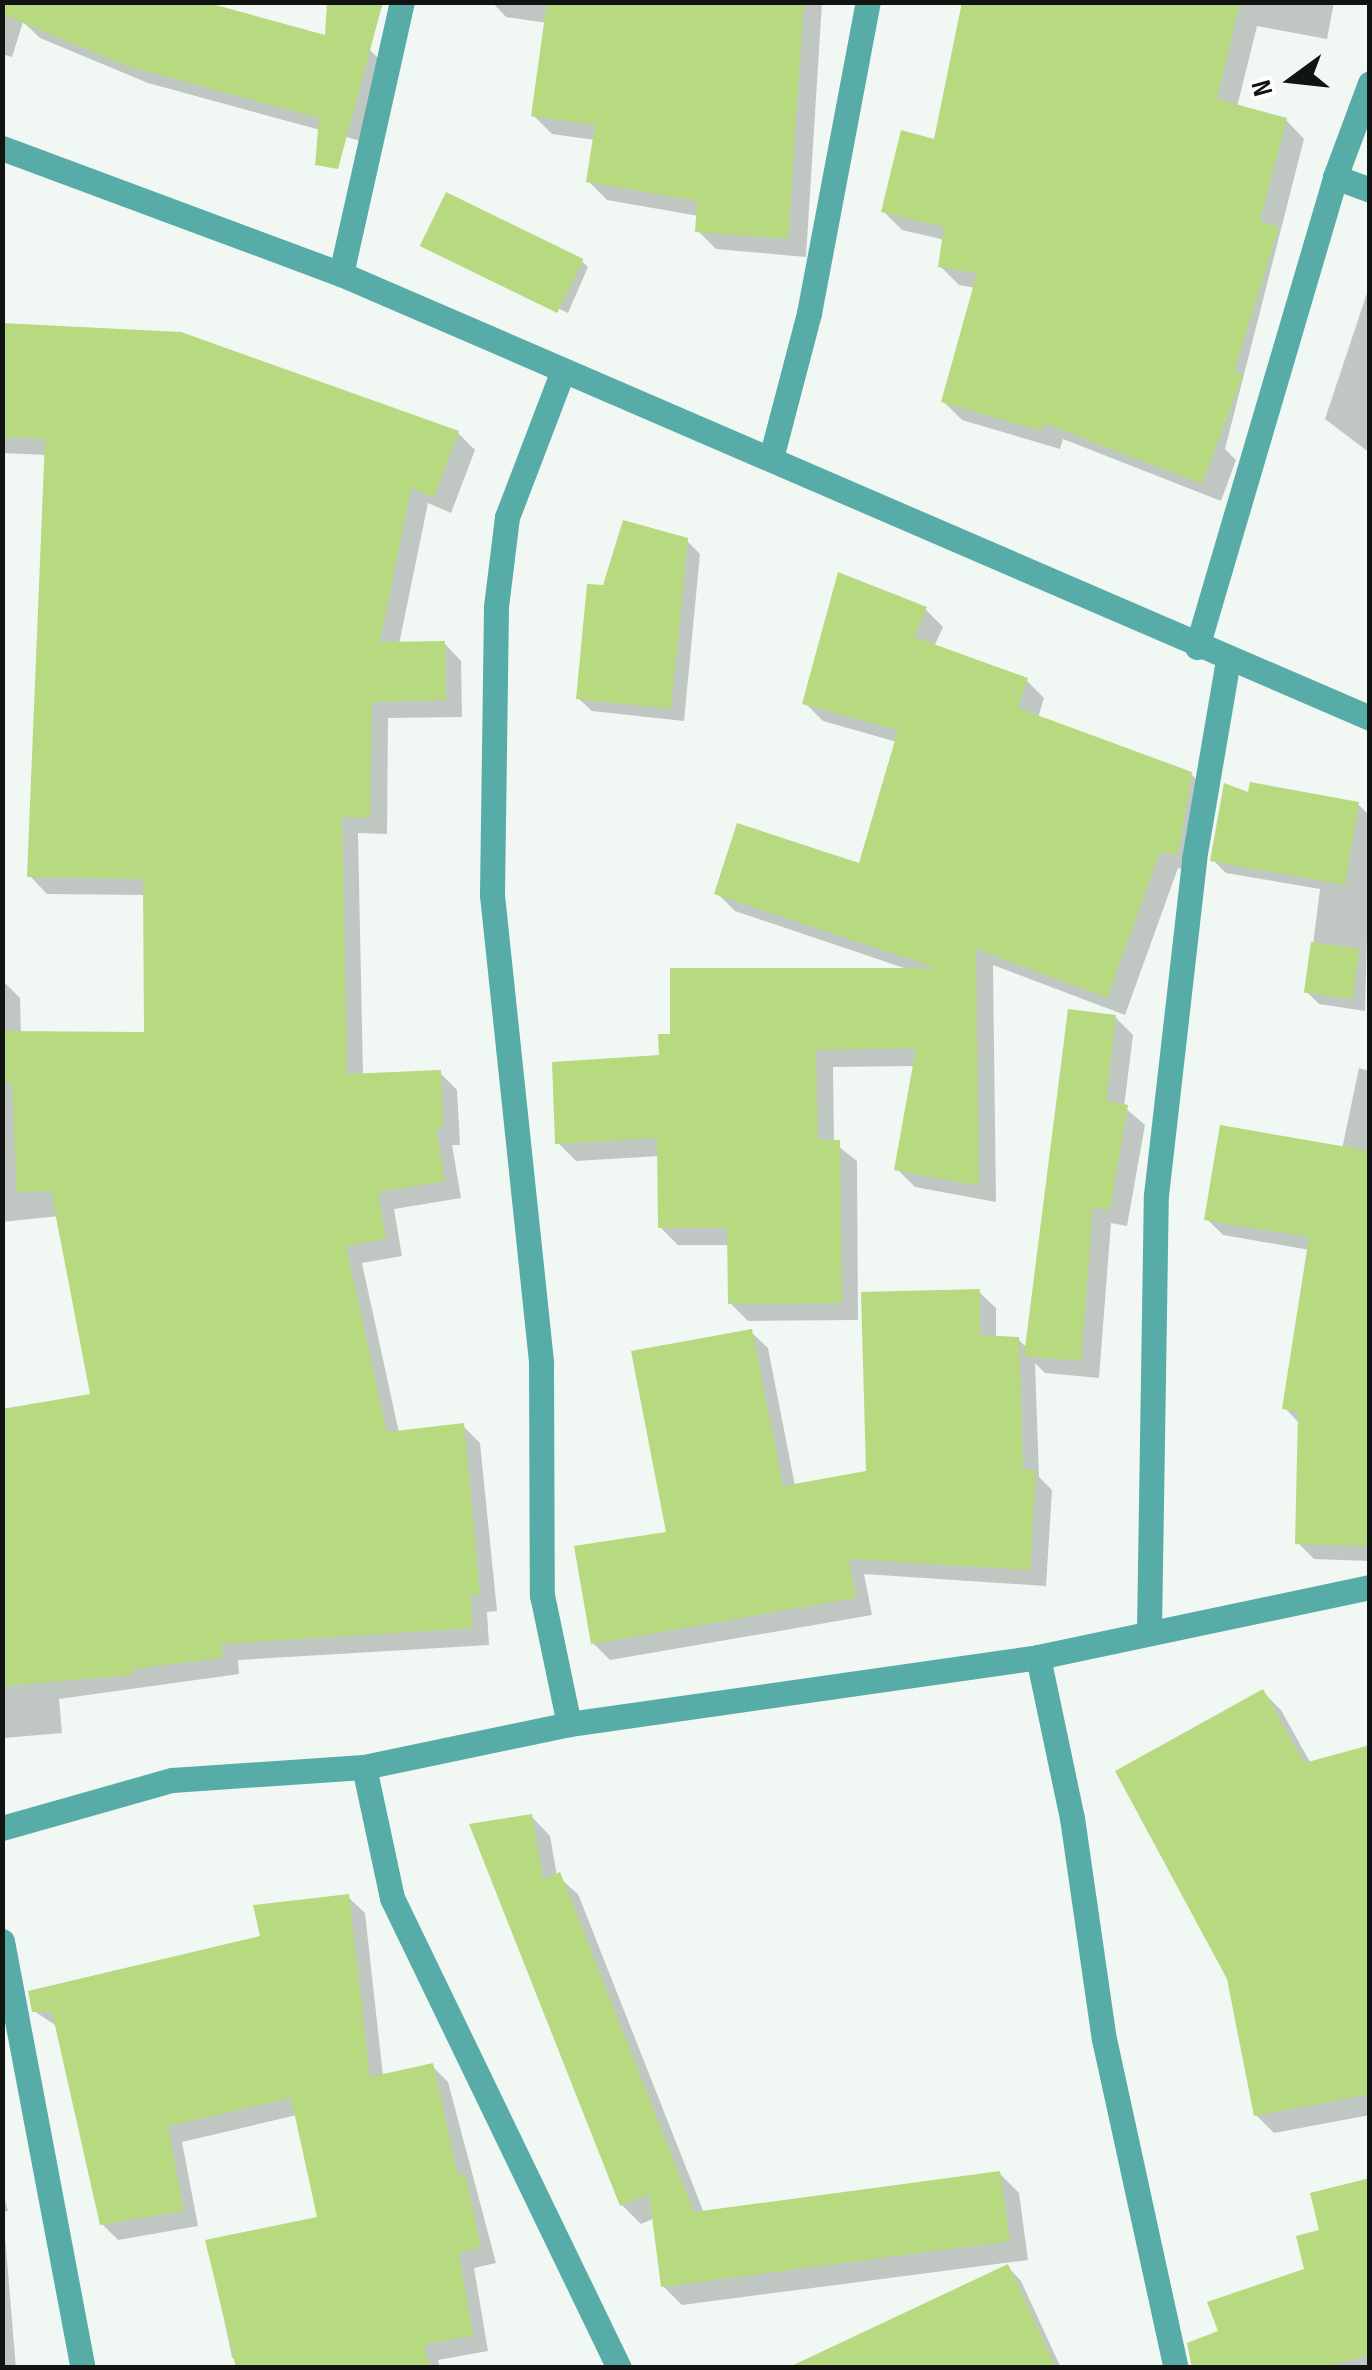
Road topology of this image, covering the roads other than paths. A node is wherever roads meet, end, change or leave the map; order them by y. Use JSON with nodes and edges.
{"nodes":[{"id":1,"x":402,"y":2,"type":"edge"},
{"id":2,"x":868,"y":2,"type":"edge"},
{"id":3,"x":1370,"y":82,"type":"edge"},
{"id":4,"x":2,"y":148,"type":"edge"},
{"id":5,"x":1335,"y":177,"type":"junction"},
{"id":6,"x":1370,"y":190,"type":"edge"},
{"id":7,"x":341,"y":274,"type":"junction"},
{"id":8,"x":562,"y":373,"type":"junction"},
{"id":9,"x":771,"y":458,"type":"junction"},
{"id":10,"x":1197,"y":647,"type":"junction"},
{"id":11,"x":1228,"y":661,"type":"junction"},
{"id":12,"x":1370,"y":718,"type":"edge"},
{"id":13,"x":1370,"y":1587,"type":"edge"},
{"id":14,"x":1149,"y":1631,"type":"junction"},
{"id":15,"x":1038,"y":1657,"type":"junction"},
{"id":16,"x":568,"y":1724,"type":"junction"},
{"id":17,"x":364,"y":1767,"type":"junction"},
{"id":18,"x":2,"y":1828,"type":"edge"},
{"id":19,"x":2,"y":1941,"type":"edge"},
{"id":20,"x":83,"y":2368,"type":"edge"},
{"id":21,"x":619,"y":2368,"type":"edge"},
{"id":22,"x":1176,"y":2368,"type":"edge"}],
"edges":[{"from":1,"to":7,"type":"street"},
{"from":2,"to":9,"type":"street"},
{"from":3,"to":5,"type":"street"},
{"from":4,"to":7,"type":"street"},
{"from":5,"to":6,"type":"street"},
{"from":5,"to":10,"type":"street"},
{"from":7,"to":8,"type":"street"},
{"from":8,"to":9,"type":"street"},
{"from":8,"to":16,"type":"street"},
{"from":9,"to":10,"type":"street"},
{"from":10,"to":11,"type":"street"},
{"from":11,"to":12,"type":"street"},
{"from":11,"to":14,"type":"street"},
{"from":13,"to":14,"type":"street"},
{"from":14,"to":15,"type":"street"},
{"from":15,"to":16,"type":"street"},
{"from":15,"to":22,"type":"street"},
{"from":16,"to":17,"type":"street"},
{"from":17,"to":18,"type":"street"},
{"from":17,"to":21,"type":"street"},
{"from":19,"to":20,"type":"street"}]}
